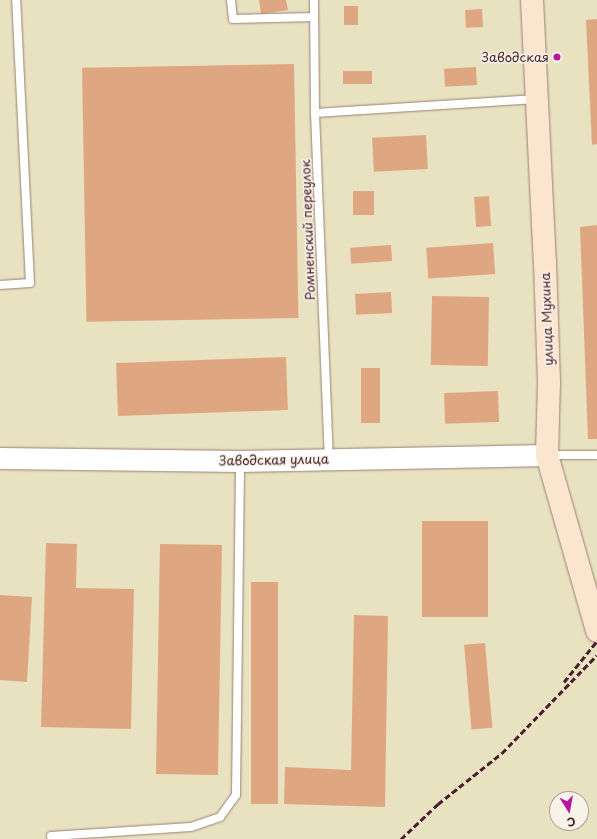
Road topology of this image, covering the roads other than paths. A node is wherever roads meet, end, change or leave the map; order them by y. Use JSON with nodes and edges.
{"nodes":[{"id":1,"x":16,"y":0,"type":"edge"},
{"id":2,"x":231,"y":0,"type":"edge"},
{"id":3,"x":314,"y":0,"type":"edge"},
{"id":4,"x":532,"y":0,"type":"edge"},
{"id":5,"x":314,"y":18,"type":"junction"},
{"id":6,"x":538,"y":99,"type":"junction"},
{"id":7,"x":315,"y":113,"type":"junction"},
{"id":8,"x":0,"y":285,"type":"edge"},
{"id":9,"x":547,"y":455,"type":"junction"},
{"id":10,"x":597,"y":455,"type":"edge"},
{"id":11,"x":0,"y":458,"type":"edge"},
{"id":12,"x":329,"y":459,"type":"junction"},
{"id":13,"x":240,"y":461,"type":"junction"},
{"id":14,"x":597,"y":631,"type":"edge"},
{"id":15,"x":51,"y":836,"type":"dead end"}],
"edges":[{"from":1,"to":8,"type":"lane"},
{"from":2,"to":5,"type":"lane"},
{"from":3,"to":5,"type":"lane","name":"Ромненский переулок"},
{"from":4,"to":6,"type":"main road","name":"улица Мухина"},
{"from":5,"to":7,"type":"lane","name":"Ромненский переулок"},
{"from":6,"to":7,"type":"lane"},
{"from":6,"to":9,"type":"main road","name":"улица Мухина"},
{"from":7,"to":12,"type":"lane","name":"Ромненский переулок"},
{"from":9,"to":10,"type":"lane"},
{"from":9,"to":12,"type":"street","name":"Заводская улица"},
{"from":9,"to":14,"type":"main road","name":"улица Мухина"},
{"from":11,"to":13,"type":"street","name":"Заводская улица"},
{"from":12,"to":13,"type":"street","name":"Заводская улица"},
{"from":13,"to":15,"type":"lane"}]}
